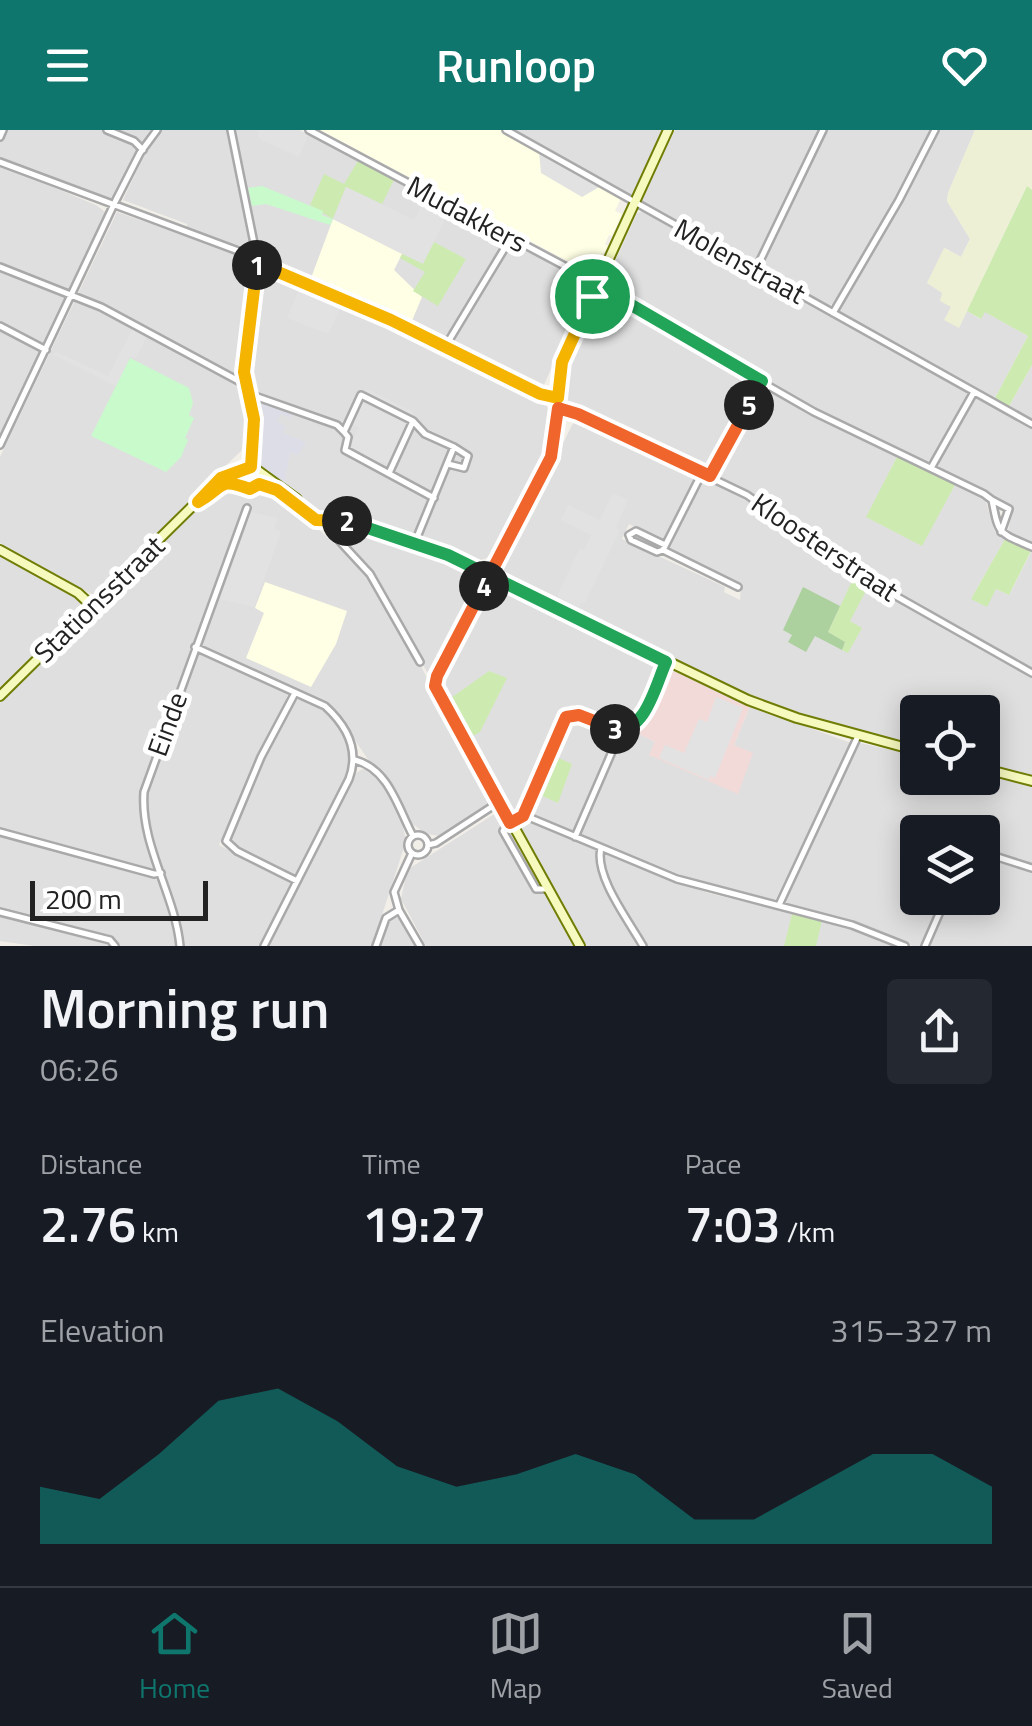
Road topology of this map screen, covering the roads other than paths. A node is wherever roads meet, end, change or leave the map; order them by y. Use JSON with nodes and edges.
{"nodes":[{"id":1,"x":3,"y":130,"type":"edge"},
{"id":2,"x":107,"y":130,"type":"edge"},
{"id":3,"x":157,"y":130,"type":"edge"},
{"id":4,"x":231,"y":130,"type":"edge"},
{"id":5,"x":309,"y":130,"type":"edge"},
{"id":6,"x":506,"y":130,"type":"edge"},
{"id":7,"x":668,"y":130,"type":"edge"},
{"id":8,"x":822,"y":130,"type":"edge"},
{"id":9,"x":935,"y":130,"type":"edge"},
{"id":10,"x":0,"y":138,"type":"edge"},
{"id":11,"x":143,"y":150,"type":"junction"},
{"id":12,"x":0,"y":162,"type":"edge"},
{"id":13,"x":635,"y":202,"type":"junction"},
{"id":14,"x":114,"y":206,"type":"junction"},
{"id":15,"x":512,"y":236,"type":"junction"},
{"id":16,"x":257,"y":260,"type":"junction"},
{"id":17,"x":0,"y":267,"type":"edge"},
{"id":18,"x":756,"y":269,"type":"junction"},
{"id":19,"x":597,"y":285,"type":"junction"},
{"id":20,"x":72,"y":296,"type":"junction"},
{"id":21,"x":833,"y":312,"type":"junction"},
{"id":22,"x":0,"y":326,"type":"edge"},
{"id":23,"x":445,"y":347,"type":"junction"},
{"id":24,"x":46,"y":350,"type":"junction"},
{"id":25,"x":762,"y":381,"type":"junction"},
{"id":26,"x":246,"y":385,"type":"junction"},
{"id":27,"x":974,"y":391,"type":"junction"},
{"id":28,"x":248,"y":394,"type":"junction"},
{"id":29,"x":558,"y":398,"type":"junction"},
{"id":30,"x":558,"y":408,"type":"junction"},
{"id":31,"x":414,"y":421,"type":"junction"},
{"id":32,"x":1032,"y":424,"type":"edge"},
{"id":33,"x":344,"y":432,"type":"junction"},
{"id":34,"x":0,"y":446,"type":"edge"},
{"id":35,"x":454,"y":447,"type":"junction"},
{"id":36,"x":448,"y":464,"type":"junction"},
{"id":37,"x":251,"y":467,"type":"junction"},
{"id":38,"x":931,"y":468,"type":"junction"},
{"id":39,"x":390,"y":472,"type":"junction"},
{"id":40,"x":260,"y":473,"type":"junction"},
{"id":41,"x":706,"y":475,"type":"junction"},
{"id":42,"x":240,"y":478,"type":"junction"},
{"id":43,"x":253,"y":491,"type":"junction"},
{"id":44,"x":289,"y":495,"type":"junction"},
{"id":45,"x":434,"y":498,"type":"junction"},
{"id":46,"x":992,"y":500,"type":"junction"},
{"id":47,"x":247,"y":508,"type":"dead end"},
{"id":48,"x":327,"y":521,"type":"junction"},
{"id":49,"x":1001,"y":532,"type":"junction"},
{"id":50,"x":415,"y":542,"type":"junction"},
{"id":51,"x":1032,"y":546,"type":"edge"},
{"id":52,"x":664,"y":548,"type":"junction"},
{"id":53,"x":0,"y":550,"type":"edge"},
{"id":54,"x":489,"y":575,"type":"junction"},
{"id":55,"x":738,"y":587,"type":"dead end"},
{"id":56,"x":92,"y":606,"type":"junction"},
{"id":57,"x":196,"y":647,"type":"junction"},
{"id":58,"x":420,"y":662,"type":"dead end"},
{"id":59,"x":666,"y":662,"type":"junction"},
{"id":60,"x":1032,"y":674,"type":"edge"},
{"id":61,"x":296,"y":692,"type":"junction"},
{"id":62,"x":0,"y":696,"type":"edge"},
{"id":63,"x":621,"y":731,"type":"junction"},
{"id":64,"x":858,"y":736,"type":"junction"},
{"id":65,"x":900,"y":746,"type":"edge"},
{"id":66,"x":355,"y":760,"type":"junction"},
{"id":67,"x":1000,"y":773,"type":"edge"},
{"id":68,"x":1032,"y":781,"type":"edge"},
{"id":69,"x":499,"y":802,"type":"junction"},
{"id":70,"x":523,"y":816,"type":"junction"},
{"id":71,"x":510,"y":822,"type":"junction"},
{"id":72,"x":0,"y":832,"type":"edge"},
{"id":73,"x":413,"y":836,"type":"junction"},
{"id":74,"x":575,"y":837,"type":"junction"},
{"id":75,"x":428,"y":845,"type":"junction"},
{"id":76,"x":601,"y":848,"type":"junction"},
{"id":77,"x":412,"y":853,"type":"junction"},
{"id":78,"x":1000,"y":858,"type":"edge"},
{"id":79,"x":1032,"y":868,"type":"edge"},
{"id":80,"x":161,"y":873,"type":"junction"},
{"id":81,"x":298,"y":881,"type":"junction"},
{"id":82,"x":779,"y":906,"type":"junction"},
{"id":83,"x":399,"y":910,"type":"junction"},
{"id":84,"x":0,"y":912,"type":"edge"},
{"id":85,"x":939,"y":915,"type":"edge"},
{"id":86,"x":115,"y":946,"type":"edge"},
{"id":87,"x":180,"y":946,"type":"edge"},
{"id":88,"x":264,"y":946,"type":"edge"},
{"id":89,"x":376,"y":946,"type":"edge"},
{"id":90,"x":420,"y":946,"type":"edge"},
{"id":91,"x":580,"y":946,"type":"edge"},
{"id":92,"x":643,"y":946,"type":"edge"},
{"id":93,"x":905,"y":946,"type":"edge"},
{"id":94,"x":925,"y":946,"type":"edge"}],
"edges":[{"from":1,"to":10,"type":"street"},
{"from":2,"to":11,"type":"street"},
{"from":3,"to":11,"type":"street"},
{"from":4,"to":16,"type":"street"},
{"from":5,"to":15,"type":"street","name":"Mudakkers"},
{"from":6,"to":13,"type":"street","name":"Molenstraat"},
{"from":7,"to":13,"type":"main road"},
{"from":8,"to":18,"type":"street"},
{"from":9,"to":21,"type":"street"},
{"from":11,"to":14,"type":"street"},
{"from":12,"to":14,"type":"street"},
{"from":13,"to":18,"type":"street","name":"Molenstraat"},
{"from":13,"to":19,"type":"main road"},
{"from":14,"to":16,"type":"street"},
{"from":14,"to":20,"type":"street"},
{"from":15,"to":19,"type":"street","name":"Mudakkers"},
{"from":15,"to":23,"type":"street"},
{"from":16,"to":23,"type":"street"},
{"from":16,"to":26,"type":"street"},
{"from":17,"to":20,"type":"street"},
{"from":18,"to":21,"type":"street","name":"Molenstraat"},
{"from":19,"to":25,"type":"street","name":"Mudakkers"},
{"from":19,"to":29,"type":"main road"},
{"from":20,"to":24,"type":"street"},
{"from":20,"to":26,"type":"street"},
{"from":21,"to":27,"type":"street","name":"Molenstraat"},
{"from":22,"to":24,"type":"street"},
{"from":23,"to":29,"type":"street"},
{"from":24,"to":34,"type":"street"},
{"from":25,"to":38,"type":"street","name":"Mudakkers"},
{"from":25,"to":41,"type":"street"},
{"from":26,"to":28,"type":"street"},
{"from":27,"to":32,"type":"street","name":"Molenstraat"},
{"from":27,"to":38,"type":"street"},
{"from":28,"to":33,"type":"street"},
{"from":28,"to":37,"type":"street"},
{"from":29,"to":30,"type":"main road"},
{"from":30,"to":41,"type":"street","name":"Kloosterstraat"},
{"from":30,"to":54,"type":"main road"},
{"from":31,"to":33,"type":"street"},
{"from":31,"to":35,"type":"street"},
{"from":31,"to":39,"type":"street"},
{"from":33,"to":39,"type":"street"},
{"from":35,"to":36,"type":"street"},
{"from":35,"to":36,"type":"street"},
{"from":36,"to":45,"type":"street"},
{"from":37,"to":40,"type":"main road"},
{"from":37,"to":42,"type":"main road","name":"Stationsstraat"},
{"from":38,"to":46,"type":"street","name":"Mudakkers"},
{"from":39,"to":45,"type":"street"},
{"from":40,"to":43,"type":"main road"},
{"from":40,"to":44,"type":"main road"},
{"from":41,"to":52,"type":"street"},
{"from":41,"to":60,"type":"street","name":"Kloosterstraat"},
{"from":42,"to":43,"type":"main road"},
{"from":42,"to":56,"type":"main road","name":"Stationsstraat"},
{"from":43,"to":44,"type":"main road"},
{"from":44,"to":48,"type":"main road"},
{"from":45,"to":50,"type":"street"},
{"from":46,"to":49,"type":"street"},
{"from":46,"to":49,"type":"street"},
{"from":47,"to":57,"type":"street","name":"Einde"},
{"from":48,"to":50,"type":"main road"},
{"from":48,"to":58,"type":"street"},
{"from":49,"to":51,"type":"street"},
{"from":50,"to":54,"type":"main road"},
{"from":52,"to":52,"type":"street"},
{"from":52,"to":55,"type":"street"},
{"from":53,"to":56,"type":"main road"},
{"from":54,"to":59,"type":"main road"},
{"from":54,"to":69,"type":"main road"},
{"from":56,"to":62,"type":"main road","name":"Stationsstraat"},
{"from":57,"to":61,"type":"street"},
{"from":57,"to":80,"type":"street","name":"Einde"},
{"from":59,"to":63,"type":"street"},
{"from":59,"to":64,"type":"main road"},
{"from":61,"to":66,"type":"street"},
{"from":61,"to":81,"type":"street"},
{"from":63,"to":70,"type":"street"},
{"from":63,"to":74,"type":"street"},
{"from":64,"to":65,"type":"main road"},
{"from":64,"to":82,"type":"street"},
{"from":66,"to":73,"type":"street"},
{"from":66,"to":81,"type":"street"},
{"from":67,"to":68,"type":"main road"},
{"from":69,"to":71,"type":"main road"},
{"from":69,"to":75,"type":"street"},
{"from":70,"to":71,"type":"street"},
{"from":70,"to":74,"type":"street"},
{"from":71,"to":91,"type":"main road"},
{"from":72,"to":80,"type":"street"},
{"from":73,"to":75,"type":"street"},
{"from":73,"to":77,"type":"street"},
{"from":74,"to":76,"type":"street"},
{"from":75,"to":77,"type":"street"},
{"from":76,"to":82,"type":"street"},
{"from":76,"to":92,"type":"street"},
{"from":77,"to":83,"type":"street"},
{"from":78,"to":79,"type":"street"},
{"from":80,"to":87,"type":"street","name":"Einde"},
{"from":81,"to":88,"type":"street"},
{"from":82,"to":93,"type":"street"},
{"from":83,"to":89,"type":"street"},
{"from":83,"to":90,"type":"street"},
{"from":84,"to":86,"type":"street"},
{"from":85,"to":94,"type":"street"}]}
